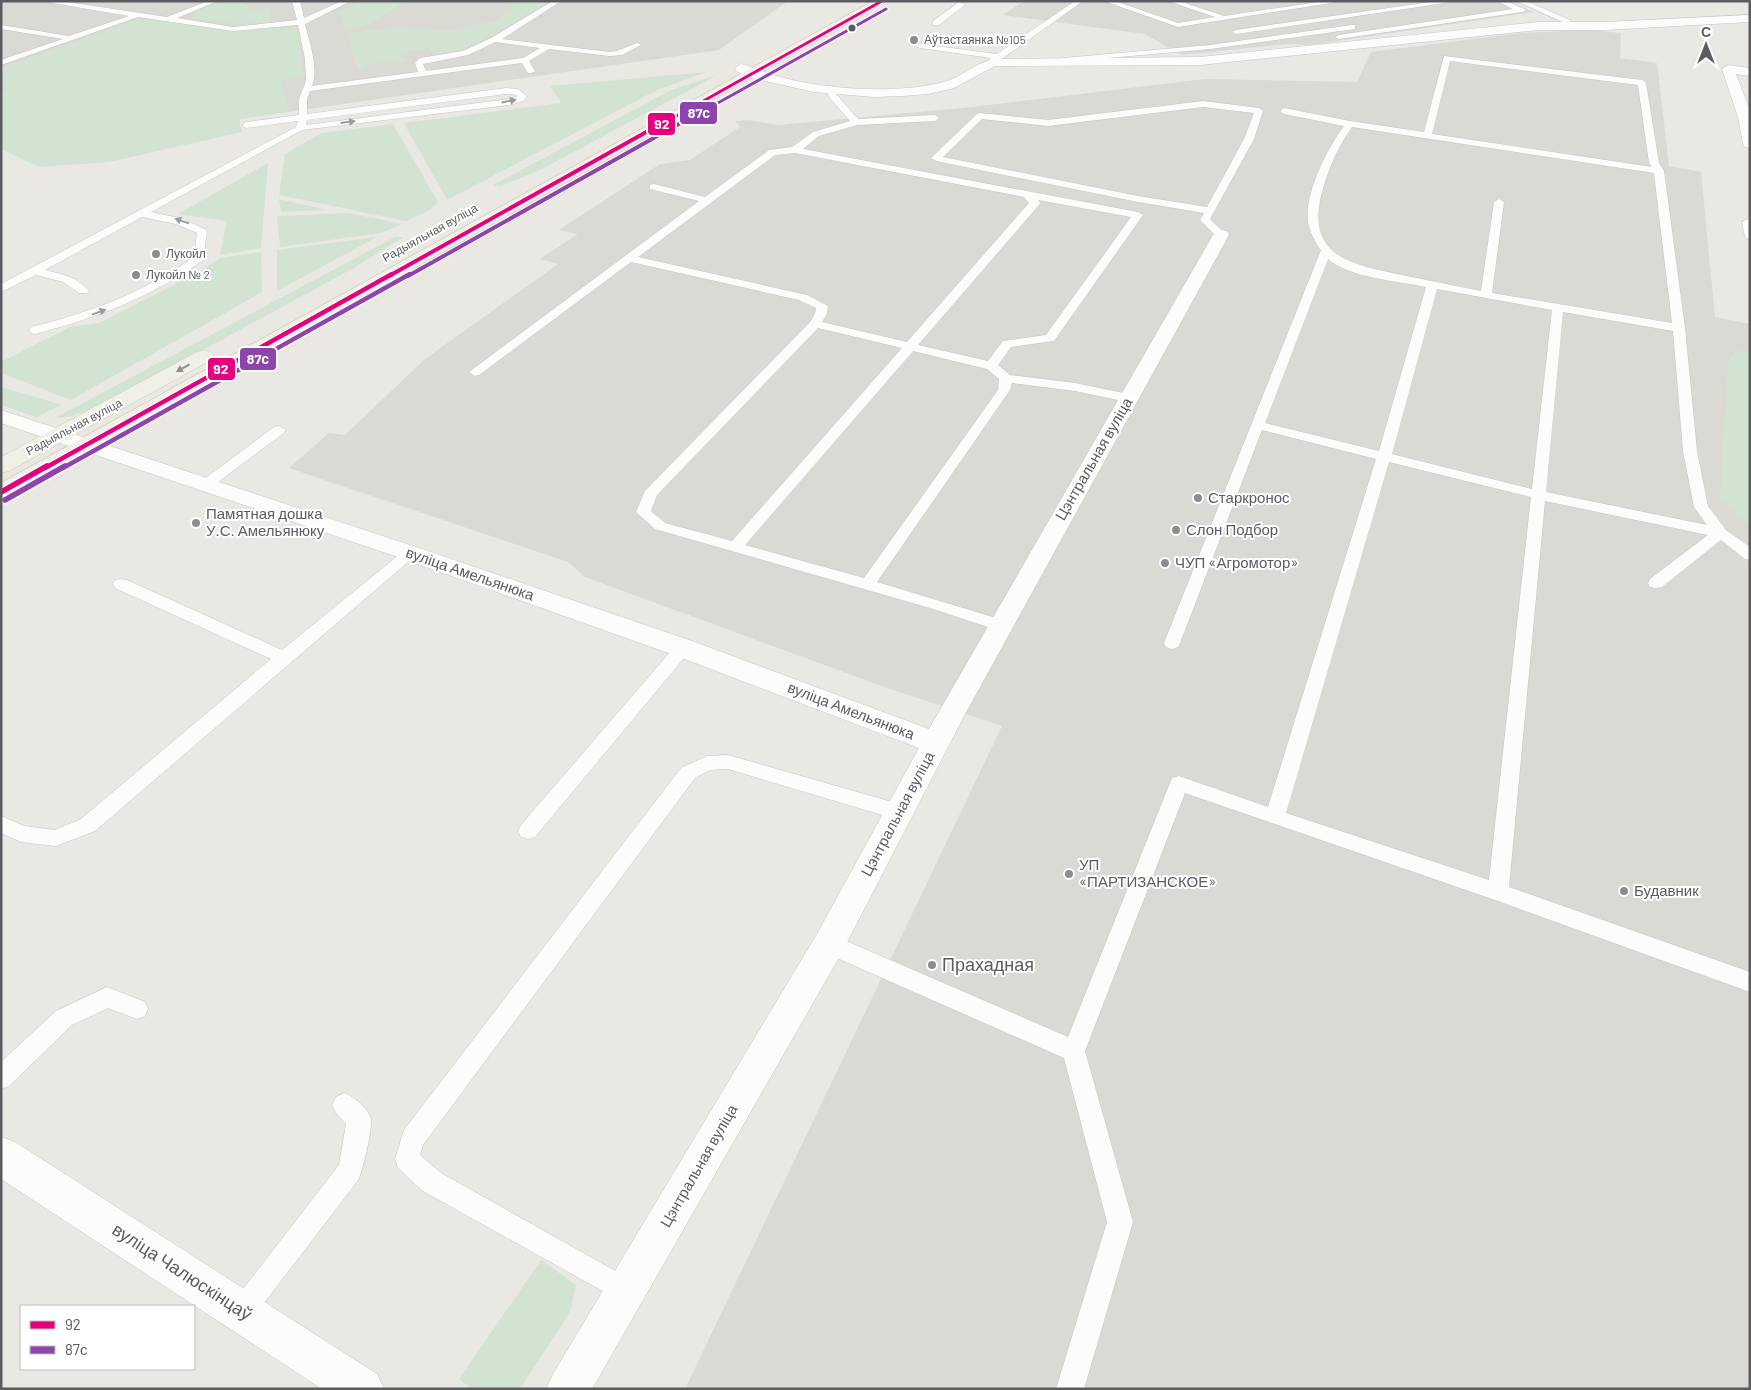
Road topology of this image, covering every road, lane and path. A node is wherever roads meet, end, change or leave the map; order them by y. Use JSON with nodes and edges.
{"nodes":[{"id":1,"x":44,"y":1,"type":"edge"},
{"id":2,"x":215,"y":1,"type":"edge"},
{"id":3,"x":296,"y":1,"type":"edge"},
{"id":4,"x":348,"y":1,"type":"edge"},
{"id":5,"x":558,"y":1,"type":"edge"},
{"id":6,"x":860,"y":1,"type":"edge"},
{"id":7,"x":882,"y":1,"type":"edge"},
{"id":8,"x":1080,"y":1,"type":"edge"},
{"id":9,"x":1107,"y":1,"type":"edge"},
{"id":10,"x":1171,"y":1,"type":"edge"},
{"id":11,"x":1341,"y":1,"type":"edge"},
{"id":12,"x":1456,"y":1,"type":"edge"},
{"id":13,"x":1500,"y":1,"type":"edge"},
{"id":14,"x":1519,"y":1,"type":"edge"},
{"id":15,"x":962,"y":4,"type":"dead end"},
{"id":16,"x":1275,"y":4,"type":"dead end"},
{"id":17,"x":1293,"y":9,"type":"junction"},
{"id":18,"x":139,"y":15,"type":"junction"},
{"id":19,"x":1226,"y":18,"type":"junction"},
{"id":20,"x":1750,"y":18,"type":"edge"},
{"id":21,"x":168,"y":19,"type":"junction"},
{"id":22,"x":1568,"y":21,"type":"dead end"},
{"id":23,"x":302,"y":22,"type":"junction"},
{"id":24,"x":936,"y":23,"type":"dead end"},
{"id":25,"x":1,"y":27,"type":"edge"},
{"id":26,"x":1352,"y":27,"type":"dead end"},
{"id":27,"x":1223,"y":34,"type":"dead end"},
{"id":28,"x":69,"y":38,"type":"junction"},
{"id":29,"x":1281,"y":38,"type":"junction"},
{"id":30,"x":494,"y":40,"type":"junction"},
{"id":31,"x":637,"y":45,"type":"dead end"},
{"id":32,"x":920,"y":46,"type":"dead end"},
{"id":33,"x":548,"y":48,"type":"junction"},
{"id":34,"x":525,"y":60,"type":"junction"},
{"id":35,"x":994,"y":60,"type":"junction"},
{"id":36,"x":1063,"y":60,"type":"junction"},
{"id":37,"x":1,"y":63,"type":"edge"},
{"id":38,"x":530,"y":71,"type":"dead end"},
{"id":39,"x":747,"y":71,"type":"junction"},
{"id":40,"x":1750,"y":72,"type":"edge"},
{"id":41,"x":423,"y":74,"type":"junction"},
{"id":42,"x":306,"y":89,"type":"junction"},
{"id":43,"x":830,"y":89,"type":"junction"},
{"id":44,"x":1284,"y":111,"type":"dead end"},
{"id":45,"x":303,"y":118,"type":"junction"},
{"id":46,"x":935,"y":118,"type":"dead end"},
{"id":47,"x":856,"y":122,"type":"junction"},
{"id":48,"x":1350,"y":124,"type":"junction"},
{"id":49,"x":246,"y":125,"type":"dead end"},
{"id":50,"x":300,"y":128,"type":"junction"},
{"id":51,"x":1427,"y":136,"type":"junction"},
{"id":52,"x":1750,"y":144,"type":"edge"},
{"id":53,"x":795,"y":150,"type":"junction"},
{"id":54,"x":569,"y":159,"type":"dead end"},
{"id":55,"x":1659,"y":171,"type":"junction"},
{"id":56,"x":654,"y":187,"type":"dead end"},
{"id":57,"x":1027,"y":195,"type":"junction"},
{"id":58,"x":707,"y":200,"type":"junction"},
{"id":59,"x":1499,"y":202,"type":"dead end"},
{"id":60,"x":483,"y":204,"type":"dead end"},
{"id":61,"x":1210,"y":211,"type":"junction"},
{"id":62,"x":140,"y":214,"type":"junction"},
{"id":63,"x":459,"y":217,"type":"dead end"},
{"id":64,"x":1750,"y":223,"type":"edge"},
{"id":65,"x":1221,"y":235,"type":"joint"},
{"id":66,"x":1750,"y":237,"type":"edge"},
{"id":67,"x":1326,"y":251,"type":"junction"},
{"id":68,"x":629,"y":258,"type":"junction"},
{"id":69,"x":34,"y":271,"type":"junction"},
{"id":70,"x":1432,"y":285,"type":"junction"},
{"id":71,"x":1,"y":289,"type":"edge"},
{"id":72,"x":83,"y":291,"type":"dead end"},
{"id":73,"x":1486,"y":294,"type":"junction"},
{"id":74,"x":79,"y":305,"type":"dead end"},
{"id":75,"x":1558,"y":307,"type":"junction"},
{"id":76,"x":69,"y":322,"type":"junction"},
{"id":77,"x":815,"y":324,"type":"junction"},
{"id":78,"x":1679,"y":328,"type":"junction"},
{"id":79,"x":35,"y":330,"type":"dead end"},
{"id":80,"x":222,"y":346,"type":"dead end"},
{"id":81,"x":910,"y":346,"type":"junction"},
{"id":82,"x":991,"y":366,"type":"junction"},
{"id":83,"x":475,"y":372,"type":"dead end"},
{"id":84,"x":1006,"y":378,"type":"junction"},
{"id":85,"x":1128,"y":398,"type":"junction"},
{"id":86,"x":1,"y":416,"type":"edge"},
{"id":87,"x":1258,"y":425,"type":"junction"},
{"id":88,"x":279,"y":430,"type":"dead end"},
{"id":89,"x":58,"y":436,"type":"junction"},
{"id":90,"x":84,"y":445,"type":"junction"},
{"id":91,"x":1384,"y":456,"type":"junction"},
{"id":92,"x":1,"y":466,"type":"edge"},
{"id":93,"x":205,"y":485,"type":"junction"},
{"id":94,"x":1,"y":492,"type":"edge"},
{"id":95,"x":1539,"y":495,"type":"junction"},
{"id":96,"x":1720,"y":533,"type":"junction"},
{"id":97,"x":735,"y":547,"type":"junction"},
{"id":98,"x":410,"y":553,"type":"junction"},
{"id":99,"x":1750,"y":555,"type":"edge"},
{"id":100,"x":121,"y":584,"type":"dead end"},
{"id":101,"x":1656,"y":584,"type":"dead end"},
{"id":102,"x":867,"y":585,"type":"junction"},
{"id":103,"x":1000,"y":625,"type":"junction"},
{"id":104,"x":1172,"y":644,"type":"dead end"},
{"id":105,"x":683,"y":648,"type":"junction"},
{"id":106,"x":284,"y":658,"type":"junction"},
{"id":107,"x":936,"y":743,"type":"junction"},
{"id":108,"x":899,"y":812,"type":"junction"},
{"id":109,"x":1275,"y":816,"type":"junction"},
{"id":110,"x":1,"y":824,"type":"edge"},
{"id":111,"x":528,"y":831,"type":"dead end"},
{"id":112,"x":1498,"y":892,"type":"junction"},
{"id":113,"x":829,"y":944,"type":"junction"},
{"id":114,"x":1750,"y":982,"type":"edge"},
{"id":115,"x":137,"y":1009,"type":"dead end"},
{"id":116,"x":1074,"y":1051,"type":"junction"},
{"id":117,"x":1,"y":1078,"type":"edge"},
{"id":118,"x":344,"y":1104,"type":"dead end"},
{"id":119,"x":1,"y":1156,"type":"edge"},
{"id":120,"x":626,"y":1291,"type":"junction"},
{"id":121,"x":242,"y":1311,"type":"junction"},
{"id":122,"x":362,"y":1389,"type":"edge"},
{"id":123,"x":568,"y":1389,"type":"edge"},
{"id":124,"x":1070,"y":1389,"type":"edge"}],
"edges":[{"from":1,"to":18,"type":"lane"},
{"from":2,"to":21,"type":"lane"},
{"from":3,"to":23,"type":"lane"},
{"from":4,"to":23,"type":"lane"},
{"from":5,"to":30,"type":"lane"},
{"from":6,"to":39,"type":"main road","name":"Радыяльная вуліца"},
{"from":7,"to":39,"type":"main road","name":"Радыяльная вуліца"},
{"from":8,"to":35,"type":"lane"},
{"from":9,"to":19,"type":"lane"},
{"from":10,"to":19,"type":"lane"},
{"from":11,"to":17,"type":"lane"},
{"from":12,"to":27,"type":"lane"},
{"from":13,"to":29,"type":"lane"},
{"from":14,"to":22,"type":"lane"},
{"from":15,"to":24,"type":"lane"},
{"from":16,"to":17,"type":"lane"},
{"from":17,"to":19,"type":"lane"},
{"from":18,"to":21,"type":"lane"},
{"from":18,"to":28,"type":"lane"},
{"from":20,"to":36,"type":"street"},
{"from":21,"to":23,"type":"lane"},
{"from":23,"to":42,"type":"lane"},
{"from":25,"to":28,"type":"lane"},
{"from":26,"to":29,"type":"lane"},
{"from":28,"to":37,"type":"lane"},
{"from":29,"to":36,"type":"lane"},
{"from":30,"to":33,"type":"lane"},
{"from":30,"to":41,"type":"lane"},
{"from":31,"to":33,"type":"lane"},
{"from":32,"to":35,"type":"lane"},
{"from":33,"to":34,"type":"lane"},
{"from":34,"to":38,"type":"lane"},
{"from":34,"to":41,"type":"lane"},
{"from":35,"to":36,"type":"street"},
{"from":35,"to":43,"type":"street"},
{"from":39,"to":43,"type":"street"},
{"from":39,"to":54,"type":"main road","name":"Радыяльная вуліца"},
{"from":39,"to":90,"type":"main road","name":"Радыяльная вуліца"},
{"from":40,"to":52,"type":"street"},
{"from":41,"to":42,"type":"lane"},
{"from":42,"to":45,"type":"lane"},
{"from":43,"to":47,"type":"lane"},
{"from":44,"to":48,"type":"lane"},
{"from":45,"to":49,"type":"lane"},
{"from":45,"to":50,"type":"lane"},
{"from":50,"to":45,"type":"lane","one_way":true},
{"from":46,"to":47,"type":"lane"},
{"from":47,"to":53,"type":"lane"},
{"from":48,"to":51,"type":"lane"},
{"from":48,"to":67,"type":"lane"},
{"from":50,"to":62,"type":"lane"},
{"from":51,"to":55,"type":"lane"},
{"from":51,"to":55,"type":"lane"},
{"from":53,"to":57,"type":"lane"},
{"from":53,"to":58,"type":"lane"},
{"from":55,"to":78,"type":"lane"},
{"from":56,"to":58,"type":"lane"},
{"from":57,"to":81,"type":"lane"},
{"from":57,"to":82,"type":"lane"},
{"from":58,"to":68,"type":"lane"},
{"from":59,"to":73,"type":"lane"},
{"from":60,"to":63,"type":"main road","name":"Радыяльная вуліца"},
{"from":61,"to":61,"type":"lane"},
{"from":61,"to":65,"type":"lane"},
{"from":62,"to":69,"type":"lane"},
{"from":76,"to":62,"type":"lane","one_way":true},
{"from":64,"to":66,"type":"lane"},
{"from":65,"to":85,"type":"street","name":"Цэнтральная вуліца"},
{"from":67,"to":70,"type":"lane"},
{"from":67,"to":87,"type":"lane"},
{"from":68,"to":77,"type":"lane"},
{"from":68,"to":83,"type":"lane"},
{"from":69,"to":71,"type":"lane"},
{"from":69,"to":72,"type":"lane"},
{"from":70,"to":73,"type":"lane"},
{"from":70,"to":91,"type":"lane"},
{"from":73,"to":75,"type":"lane"},
{"from":74,"to":76,"type":"lane"},
{"from":75,"to":78,"type":"lane"},
{"from":75,"to":95,"type":"lane"},
{"from":76,"to":79,"type":"lane"},
{"from":77,"to":81,"type":"lane"},
{"from":77,"to":97,"type":"lane"},
{"from":78,"to":96,"type":"lane"},
{"from":80,"to":89,"type":"main road","name":"Радыяльная вуліца","one_way":true},
{"from":81,"to":82,"type":"lane"},
{"from":81,"to":97,"type":"lane"},
{"from":82,"to":84,"type":"lane"},
{"from":84,"to":85,"type":"lane"},
{"from":84,"to":102,"type":"lane"},
{"from":85,"to":103,"type":"street","name":"Цэнтральная вуліца"},
{"from":86,"to":89,"type":"street","name":"вуліца Амельянюка"},
{"from":87,"to":91,"type":"lane"},
{"from":87,"to":104,"type":"lane"},
{"from":88,"to":93,"type":"lane"},
{"from":89,"to":90,"type":"street","name":"вуліца Амельянюка"},
{"from":89,"to":92,"type":"main road","name":"Радыяльная вуліца"},
{"from":90,"to":93,"type":"street","name":"вуліца Амельянюка"},
{"from":90,"to":94,"type":"main road","name":"Радыяльная вуліца"},
{"from":91,"to":95,"type":"lane"},
{"from":91,"to":109,"type":"lane"},
{"from":93,"to":98,"type":"street","name":"вуліца Амельянюка"},
{"from":95,"to":96,"type":"lane"},
{"from":95,"to":112,"type":"lane"},
{"from":96,"to":99,"type":"lane"},
{"from":96,"to":101,"type":"lane"},
{"from":97,"to":102,"type":"lane"},
{"from":98,"to":105,"type":"street","name":"вуліца Амельянюка"},
{"from":98,"to":106,"type":"lane"},
{"from":100,"to":106,"type":"lane"},
{"from":102,"to":103,"type":"lane"},
{"from":103,"to":107,"type":"street","name":"Цэнтральная вуліца"},
{"from":105,"to":107,"type":"street","name":"вуліца Амельянюка"},
{"from":105,"to":111,"type":"lane"},
{"from":106,"to":110,"type":"lane"},
{"from":107,"to":108,"type":"street","name":"Цэнтральная вуліца"},
{"from":108,"to":113,"type":"street","name":"Цэнтральная вуліца"},
{"from":108,"to":120,"type":"lane"},
{"from":109,"to":112,"type":"lane"},
{"from":109,"to":116,"type":"lane"},
{"from":112,"to":114,"type":"lane"},
{"from":113,"to":116,"type":"lane"},
{"from":113,"to":120,"type":"street","name":"Цэнтральная вуліца"},
{"from":115,"to":117,"type":"lane"},
{"from":116,"to":124,"type":"lane"},
{"from":118,"to":121,"type":"lane"},
{"from":119,"to":121,"type":"street","name":"вуліца Чалюскінцаў"},
{"from":120,"to":123,"type":"street","name":"Цэнтральная вуліца"},
{"from":121,"to":122,"type":"street","name":"вуліца Чалюскінцаў"}]}
